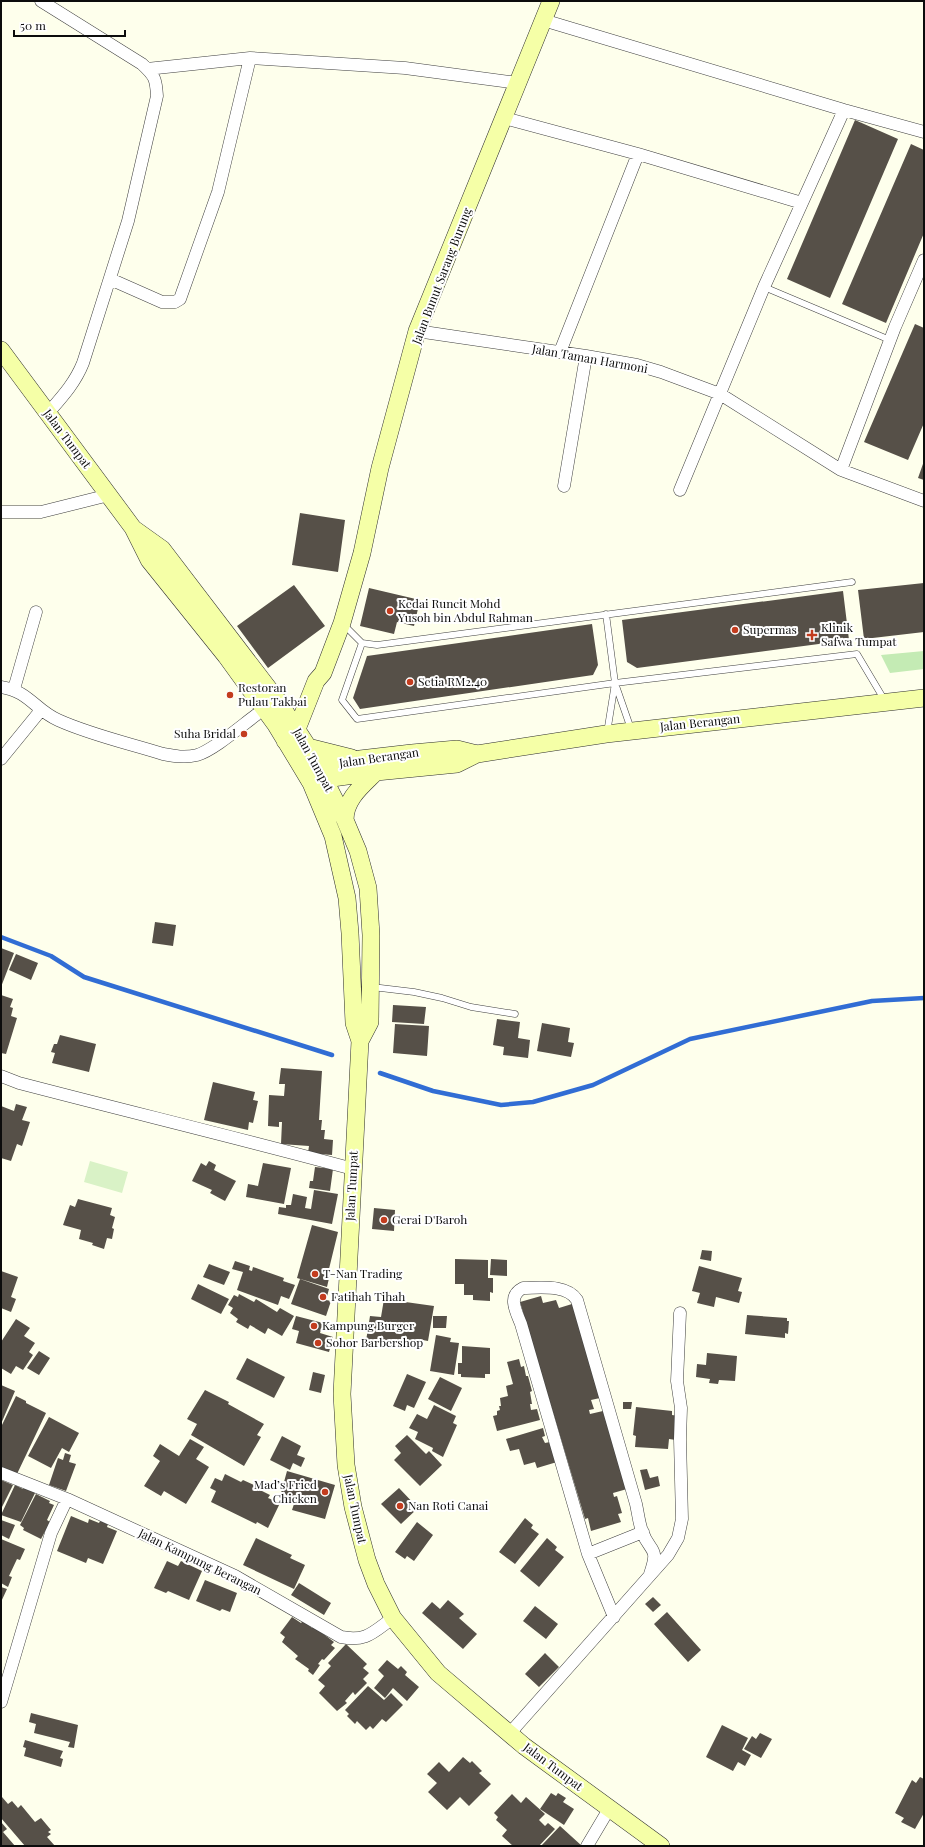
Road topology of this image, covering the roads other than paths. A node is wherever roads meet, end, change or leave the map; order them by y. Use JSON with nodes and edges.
{"nodes":[{"id":1,"x":41,"y":1,"type":"edge"},
{"id":2,"x":551,"y":1,"type":"edge"},
{"id":3,"x":543,"y":20,"type":"junction"},
{"id":4,"x":250,"y":58,"type":"junction"},
{"id":5,"x":147,"y":69,"type":"junction"},
{"id":6,"x":518,"y":83,"type":"junction"},
{"id":7,"x":844,"y":110,"type":"junction"},
{"id":8,"x":504,"y":118,"type":"junction"},
{"id":9,"x":924,"y":132,"type":"edge"},
{"id":10,"x":638,"y":154,"type":"junction"},
{"id":11,"x":802,"y":203,"type":"junction"},
{"id":12,"x":924,"y":260,"type":"edge"},
{"id":13,"x":110,"y":279,"type":"junction"},
{"id":14,"x":764,"y":287,"type":"junction"},
{"id":15,"x":418,"y":331,"type":"junction"},
{"id":16,"x":890,"y":340,"type":"junction"},
{"id":17,"x":1,"y":350,"type":"edge"},
{"id":18,"x":560,"y":352,"type":"junction"},
{"id":19,"x":586,"y":356,"type":"junction"},
{"id":20,"x":720,"y":394,"type":"junction"},
{"id":21,"x":48,"y":413,"type":"junction"},
{"id":22,"x":841,"y":470,"type":"junction"},
{"id":23,"x":564,"y":486,"type":"dead end"},
{"id":24,"x":680,"y":490,"type":"dead end"},
{"id":25,"x":109,"y":495,"type":"junction"},
{"id":26,"x":924,"y":501,"type":"edge"},
{"id":27,"x":1,"y":512,"type":"edge"},
{"id":28,"x":133,"y":528,"type":"junction"},
{"id":29,"x":852,"y":582,"type":"dead end"},
{"id":30,"x":36,"y":612,"type":"dead end"},
{"id":31,"x":606,"y":614,"type":"junction"},
{"id":32,"x":342,"y":623,"type":"junction"},
{"id":33,"x":362,"y":643,"type":"junction"},
{"id":34,"x":226,"y":656,"type":"junction"},
{"id":35,"x":323,"y":673,"type":"junction"},
{"id":36,"x":615,"y":683,"type":"junction"},
{"id":37,"x":1,"y":688,"type":"edge"},
{"id":38,"x":14,"y":689,"type":"junction"},
{"id":39,"x":924,"y":698,"type":"edge"},
{"id":40,"x":309,"y":700,"type":"junction"},
{"id":41,"x":886,"y":702,"type":"junction"},
{"id":42,"x":283,"y":709,"type":"junction"},
{"id":43,"x":41,"y":710,"type":"junction"},
{"id":44,"x":256,"y":715,"type":"junction"},
{"id":45,"x":631,"y":731,"type":"junction"},
{"id":46,"x":606,"y":734,"type":"junction"},
{"id":47,"x":296,"y":741,"type":"junction"},
{"id":48,"x":477,"y":754,"type":"junction"},
{"id":49,"x":1,"y":759,"type":"edge"},
{"id":50,"x":360,"y":759,"type":"junction"},
{"id":51,"x":376,"y":772,"type":"junction"},
{"id":52,"x":315,"y":776,"type":"junction"},
{"id":53,"x":345,"y":820,"type":"junction"},
{"id":54,"x":333,"y":836,"type":"junction"},
{"id":55,"x":372,"y":987,"type":"junction"},
{"id":56,"x":515,"y":1014,"type":"dead end"},
{"id":57,"x":360,"y":1041,"type":"junction"},
{"id":58,"x":1,"y":1076,"type":"edge"},
{"id":59,"x":353,"y":1169,"type":"junction"},
{"id":60,"x":680,"y":1313,"type":"dead end"},
{"id":61,"x":1,"y":1473,"type":"edge"},
{"id":62,"x":67,"y":1499,"type":"junction"},
{"id":63,"x":643,"y":1532,"type":"junction"},
{"id":64,"x":588,"y":1554,"type":"junction"},
{"id":65,"x":650,"y":1574,"type":"junction"},
{"id":66,"x":614,"y":1617,"type":"junction"},
{"id":67,"x":393,"y":1618,"type":"junction"},
{"id":68,"x":1,"y":1702,"type":"edge"},
{"id":69,"x":510,"y":1733,"type":"junction"},
{"id":70,"x":609,"y":1809,"type":"junction"},
{"id":71,"x":587,"y":1846,"type":"edge"},
{"id":72,"x":661,"y":1846,"type":"edge"}],
"edges":[{"from":1,"to":5,"type":"street"},
{"from":2,"to":3,"type":"main road","name":"Jalan Bunut Sarang Burung"},
{"from":3,"to":6,"type":"main road","name":"Jalan Bunut Sarang Burung"},
{"from":3,"to":7,"type":"street"},
{"from":4,"to":5,"type":"street"},
{"from":4,"to":6,"type":"street"},
{"from":4,"to":13,"type":"street"},
{"from":5,"to":13,"type":"street"},
{"from":6,"to":8,"type":"main road","name":"Jalan Bunut Sarang Burung"},
{"from":7,"to":9,"type":"street"},
{"from":7,"to":11,"type":"street"},
{"from":8,"to":10,"type":"street"},
{"from":8,"to":15,"type":"main road","name":"Jalan Bunut Sarang Burung"},
{"from":10,"to":11,"type":"street"},
{"from":10,"to":18,"type":"street"},
{"from":11,"to":14,"type":"street"},
{"from":12,"to":16,"type":"street"},
{"from":13,"to":21,"type":"street"},
{"from":14,"to":16,"type":"lane"},
{"from":14,"to":20,"type":"street"},
{"from":15,"to":18,"type":"street","name":"Jalan Taman Harmoni"},
{"from":15,"to":32,"type":"main road","name":"Jalan Bunut Sarang Burung"},
{"from":16,"to":22,"type":"street"},
{"from":17,"to":21,"type":"main road","name":"Jalan Tumpat"},
{"from":18,"to":19,"type":"street","name":"Jalan Taman Harmoni"},
{"from":19,"to":20,"type":"street","name":"Jalan Taman Harmoni"},
{"from":19,"to":23,"type":"street"},
{"from":20,"to":22,"type":"street","name":"Jalan Taman Harmoni"},
{"from":20,"to":24,"type":"street"},
{"from":21,"to":25,"type":"main road","name":"Jalan Tumpat"},
{"from":22,"to":26,"type":"street","name":"Jalan Taman Harmoni"},
{"from":25,"to":27,"type":"street"},
{"from":25,"to":28,"type":"main road","name":"Jalan Tumpat"},
{"from":28,"to":34,"type":"main road","name":"Jalan Tumpat"},
{"from":28,"to":42,"type":"main road","name":"Jalan Tumpat"},
{"from":29,"to":31,"type":"lane"},
{"from":30,"to":38,"type":"street"},
{"from":31,"to":33,"type":"lane"},
{"from":31,"to":36,"type":"lane"},
{"from":32,"to":33,"type":"lane"},
{"from":32,"to":35,"type":"main road","name":"Jalan Bunut Sarang Burung"},
{"from":33,"to":36,"type":"lane"},
{"from":34,"to":44,"type":"main road"},
{"from":34,"to":47,"type":"main road","name":"Jalan Tumpat"},
{"from":35,"to":40,"type":"main road","name":"Jalan Bunut Sarang Burung"},
{"from":35,"to":47,"type":"main road","name":"Jalan Bunut Sarang Burung"},
{"from":36,"to":41,"type":"lane"},
{"from":36,"to":45,"type":"lane"},
{"from":36,"to":46,"type":"lane"},
{"from":37,"to":38,"type":"street"},
{"from":38,"to":43,"type":"street"},
{"from":39,"to":41,"type":"main road","name":"Jalan Berangan"},
{"from":40,"to":42,"type":"main road"},
{"from":40,"to":47,"type":"main road","name":"Jalan Bunut Sarang Burung"},
{"from":41,"to":45,"type":"main road","name":"Jalan Berangan"},
{"from":42,"to":47,"type":"main road","name":"Jalan Tumpat"},
{"from":43,"to":44,"type":"street"},
{"from":43,"to":49,"type":"street"},
{"from":44,"to":54,"type":"main road"},
{"from":45,"to":46,"type":"main road","name":"Jalan Berangan"},
{"from":46,"to":48,"type":"main road","name":"Jalan Berangan"},
{"from":47,"to":50,"type":"main road"},
{"from":47,"to":52,"type":"main road","name":"Jalan Tumpat"},
{"from":48,"to":50,"type":"main road","name":"Jalan Berangan"},
{"from":48,"to":51,"type":"main road","name":"Jalan Berangan"},
{"from":50,"to":52,"type":"main road","name":"Jalan Berangan"},
{"from":51,"to":52,"type":"main road","name":"Jalan Berangan"},
{"from":51,"to":53,"type":"main road"},
{"from":52,"to":53,"type":"main road","name":"Jalan Tumpat"},
{"from":52,"to":54,"type":"main road","name":"Jalan Tumpat"},
{"from":53,"to":55,"type":"main road","name":"Jalan Tumpat"},
{"from":54,"to":57,"type":"main road","name":"Jalan Tumpat"},
{"from":55,"to":56,"type":"lane"},
{"from":55,"to":57,"type":"main road","name":"Jalan Tumpat"},
{"from":57,"to":59,"type":"main road","name":"Jalan Tumpat"},
{"from":58,"to":59,"type":"street"},
{"from":59,"to":67,"type":"main road","name":"Jalan Tumpat"},
{"from":60,"to":65,"type":"street"},
{"from":61,"to":62,"type":"street","name":"Jalan Kampung Berangan"},
{"from":62,"to":67,"type":"street","name":"Jalan Kampung Berangan"},
{"from":62,"to":68,"type":"street"},
{"from":63,"to":64,"type":"street"},
{"from":63,"to":64,"type":"street"},
{"from":63,"to":65,"type":"street"},
{"from":64,"to":66,"type":"street"},
{"from":65,"to":66,"type":"street"},
{"from":66,"to":69,"type":"street"},
{"from":67,"to":69,"type":"main road","name":"Jalan Tumpat"},
{"from":69,"to":70,"type":"main road","name":"Jalan Tumpat"},
{"from":70,"to":71,"type":"street"},
{"from":70,"to":72,"type":"main road","name":"Jalan Tumpat"}]}
